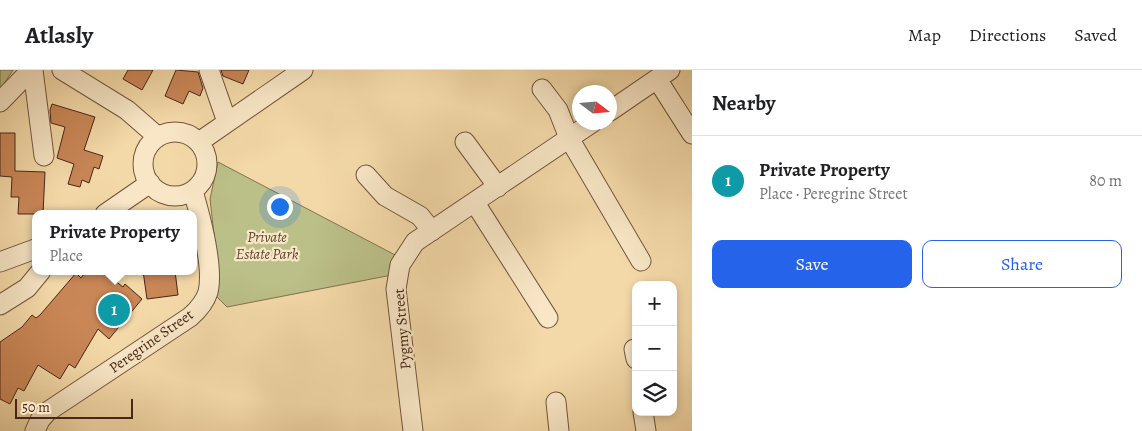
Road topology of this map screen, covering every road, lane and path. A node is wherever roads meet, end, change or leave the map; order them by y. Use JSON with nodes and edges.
{"nodes":[{"id":1,"x":32,"y":70,"type":"edge"},
{"id":2,"x":62,"y":70,"type":"edge"},
{"id":3,"x":209,"y":70,"type":"edge"},
{"id":4,"x":303,"y":70,"type":"edge"},
{"id":5,"x":664,"y":73,"type":"edge"},
{"id":6,"x":542,"y":89,"type":"dead end"},
{"id":7,"x":0,"y":102,"type":"edge"},
{"id":8,"x":617,"y":106,"type":"edge"},
{"id":9,"x":227,"y":122,"type":"junction"},
{"id":10,"x":582,"y":130,"type":"edge"},
{"id":11,"x":692,"y":134,"type":"edge"},
{"id":12,"x":158,"y":137,"type":"junction"},
{"id":13,"x":570,"y":138,"type":"junction"},
{"id":14,"x":199,"y":142,"type":"junction"},
{"id":15,"x":465,"y":142,"type":"dead end"},
{"id":16,"x":44,"y":156,"type":"dead end"},
{"id":17,"x":366,"y":175,"type":"dead end"},
{"id":18,"x":150,"y":184,"type":"junction"},
{"id":19,"x":498,"y":187,"type":"junction"},
{"id":20,"x":193,"y":191,"type":"junction"},
{"id":21,"x":475,"y":203,"type":"junction"},
{"id":22,"x":111,"y":210,"type":"edge"},
{"id":23,"x":432,"y":231,"type":"junction"},
{"id":24,"x":32,"y":250,"type":"edge"},
{"id":25,"x":641,"y":261,"type":"dead end"},
{"id":26,"x":0,"y":262,"type":"edge"},
{"id":27,"x":37,"y":275,"type":"edge"},
{"id":28,"x":0,"y":305,"type":"edge"},
{"id":29,"x":548,"y":318,"type":"dead end"},
{"id":30,"x":556,"y":402,"type":"dead end"},
{"id":31,"x":644,"y":416,"type":"edge"},
{"id":32,"x":35,"y":431,"type":"edge"},
{"id":33,"x":413,"y":431,"type":"edge"},
{"id":34,"x":559,"y":431,"type":"edge"},
{"id":35,"x":646,"y":431,"type":"edge"}],
"edges":[{"from":1,"to":7,"type":"street"},
{"from":1,"to":16,"type":"street"},
{"from":2,"to":12,"type":"street"},
{"from":3,"to":9,"type":"street"},
{"from":4,"to":9,"type":"street"},
{"from":5,"to":8,"type":"street"},
{"from":5,"to":11,"type":"street"},
{"from":6,"to":13,"type":"street"},
{"from":9,"to":14,"type":"street"},
{"from":10,"to":13,"type":"street","name":"Pygmy Street"},
{"from":12,"to":14,"type":"street"},
{"from":12,"to":18,"type":"street"},
{"from":13,"to":19,"type":"street","name":"Pygmy Street"},
{"from":13,"to":25,"type":"street"},
{"from":14,"to":20,"type":"street"},
{"from":15,"to":19,"type":"street"},
{"from":17,"to":23,"type":"street"},
{"from":18,"to":20,"type":"street"},
{"from":18,"to":22,"type":"street"},
{"from":19,"to":21,"type":"street","name":"Pygmy Street"},
{"from":20,"to":32,"type":"street","name":"Peregrine Street"},
{"from":21,"to":23,"type":"street","name":"Pygmy Street"},
{"from":21,"to":29,"type":"street"},
{"from":23,"to":33,"type":"street","name":"Pygmy Street"},
{"from":24,"to":26,"type":"street"},
{"from":27,"to":28,"type":"street"},
{"from":30,"to":34,"type":"street"},
{"from":31,"to":35,"type":"street"}]}
